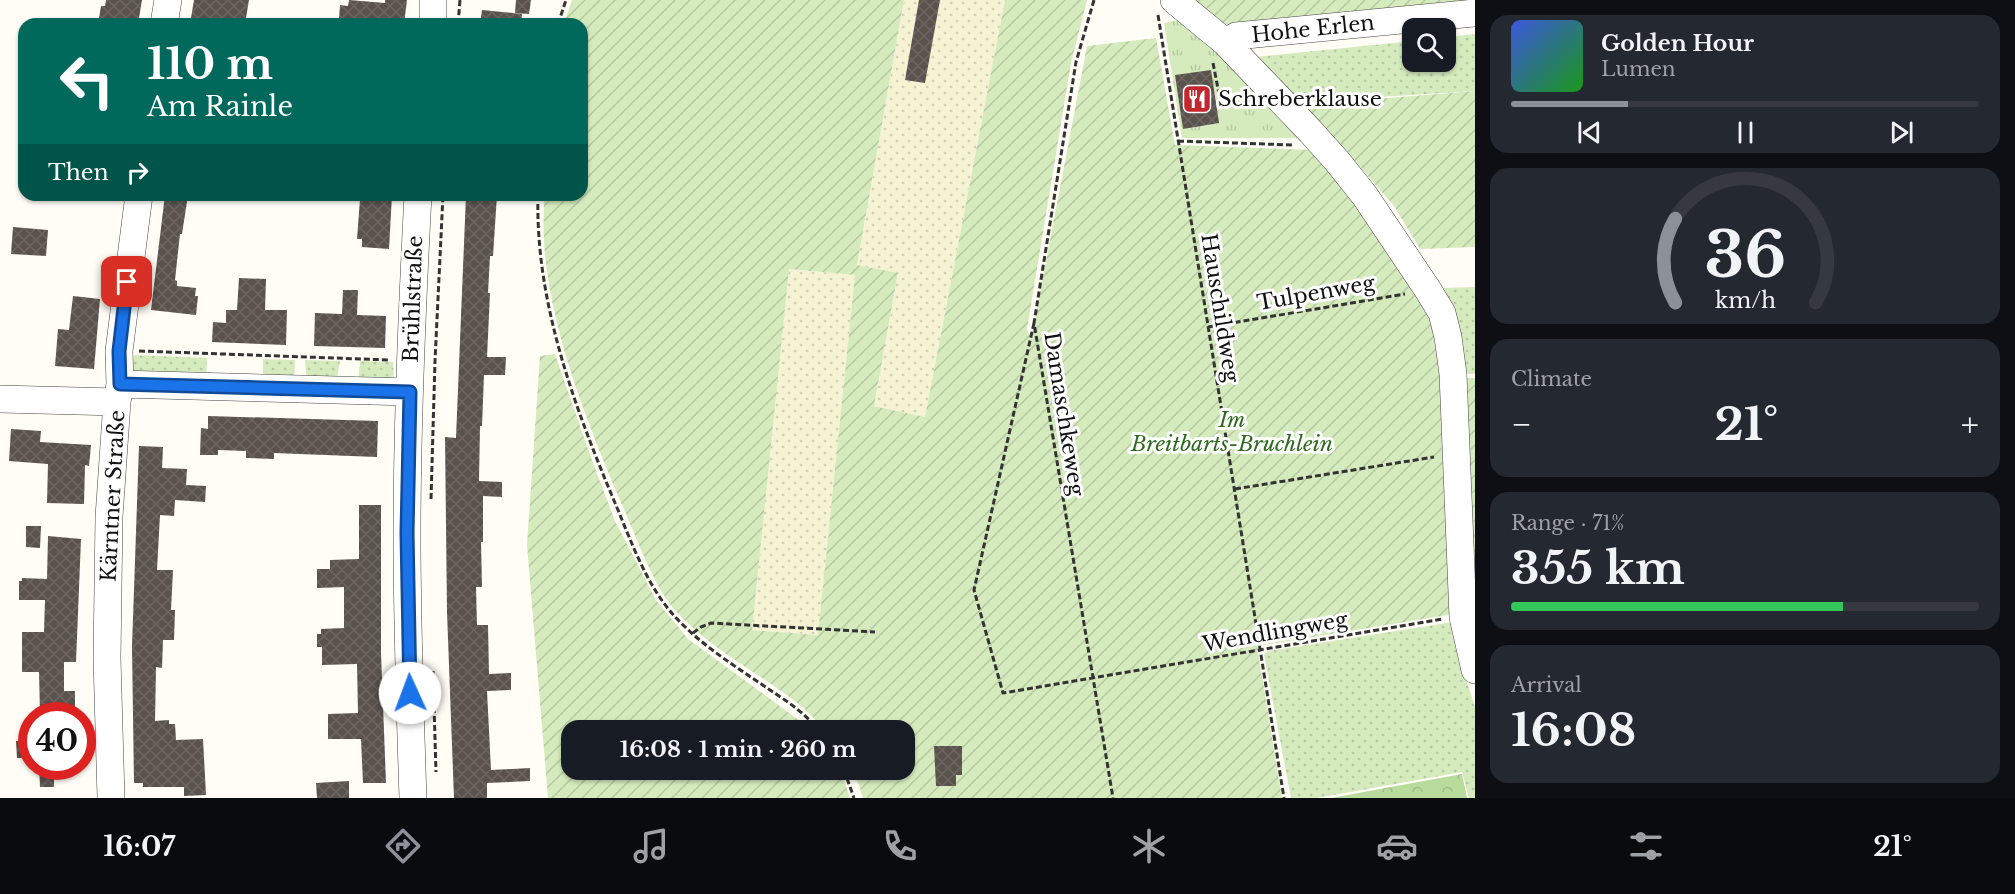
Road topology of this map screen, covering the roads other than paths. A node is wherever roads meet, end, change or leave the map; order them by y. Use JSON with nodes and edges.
{"nodes":[{"id":1,"x":168,"y":0,"type":"edge"},
{"id":2,"x":434,"y":0,"type":"edge"},
{"id":3,"x":1166,"y":6,"type":"edge"},
{"id":4,"x":1475,"y":13,"type":"edge"},
{"id":5,"x":165,"y":18,"type":"edge"},
{"id":6,"x":432,"y":18,"type":"edge"},
{"id":7,"x":1225,"y":42,"type":"junction"},
{"id":8,"x":138,"y":201,"type":"edge"},
{"id":9,"x":418,"y":201,"type":"edge"},
{"id":10,"x":410,"y":392,"type":"junction"},
{"id":11,"x":118,"y":393,"type":"junction"},
{"id":12,"x":0,"y":399,"type":"edge"},
{"id":13,"x":1475,"y":670,"type":"edge"},
{"id":14,"x":111,"y":798,"type":"edge"},
{"id":15,"x":413,"y":798,"type":"edge"}],
"edges":[{"from":1,"to":5,"type":"street"},
{"from":2,"to":6,"type":"street"},
{"from":3,"to":7,"type":"street"},
{"from":4,"to":7,"type":"street","name":"Hohe Erlen"},
{"from":7,"to":13,"type":"street"},
{"from":8,"to":11,"type":"street","name":"Kärntner Straße"},
{"from":9,"to":10,"type":"street","name":"Brühlstraße"},
{"from":10,"to":11,"type":"street"},
{"from":10,"to":15,"type":"street","name":"Brühlstraße"},
{"from":11,"to":12,"type":"street"},
{"from":11,"to":14,"type":"street","name":"Kärntner Straße"}]}
